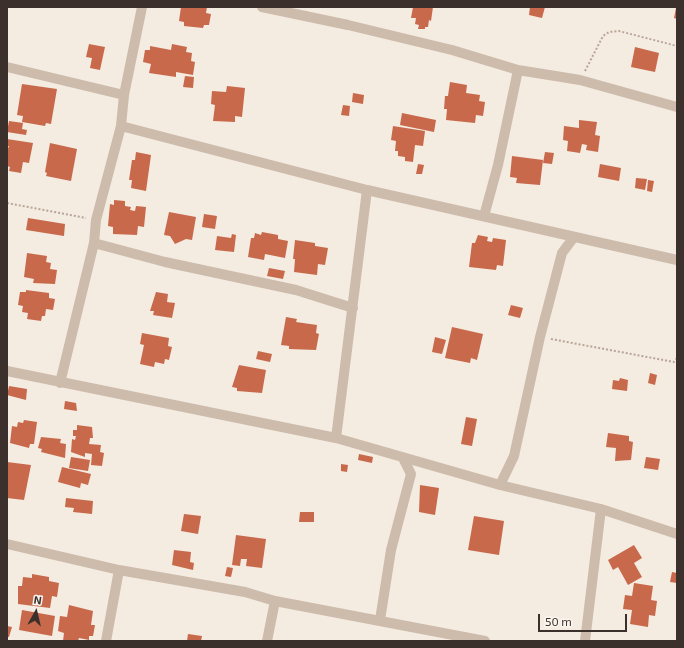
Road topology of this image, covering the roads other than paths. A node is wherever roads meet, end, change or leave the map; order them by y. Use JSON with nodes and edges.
{"nodes":[{"id":1,"x":142,"y":7,"type":"edge"},
{"id":2,"x":262,"y":7,"type":"edge"},
{"id":3,"x":7,"y":67,"type":"edge"},
{"id":4,"x":518,"y":70,"type":"junction"},
{"id":5,"x":124,"y":95,"type":"junction"},
{"id":6,"x":677,"y":107,"type":"edge"},
{"id":7,"x":121,"y":126,"type":"junction"},
{"id":8,"x":367,"y":190,"type":"junction"},
{"id":9,"x":484,"y":216,"type":"junction"},
{"id":10,"x":557,"y":233,"type":"junction"},
{"id":11,"x":574,"y":236,"type":"junction"},
{"id":12,"x":94,"y":243,"type":"junction"},
{"id":13,"x":562,"y":253,"type":"junction"},
{"id":14,"x":677,"y":260,"type":"edge"},
{"id":15,"x":353,"y":308,"type":"junction"},
{"id":16,"x":7,"y":371,"type":"edge"},
{"id":17,"x":60,"y":383,"type":"junction"},
{"id":18,"x":336,"y":438,"type":"junction"},
{"id":19,"x":403,"y":458,"type":"junction"},
{"id":20,"x":500,"y":485,"type":"junction"},
{"id":21,"x":601,"y":510,"type":"junction"},
{"id":22,"x":677,"y":534,"type":"edge"},
{"id":23,"x":7,"y":544,"type":"edge"},
{"id":24,"x":119,"y":570,"type":"junction"},
{"id":25,"x":275,"y":601,"type":"junction"},
{"id":26,"x":380,"y":620,"type":"junction"},
{"id":27,"x":106,"y":641,"type":"edge"},
{"id":28,"x":267,"y":641,"type":"edge"},
{"id":29,"x":485,"y":641,"type":"edge"},
{"id":30,"x":585,"y":641,"type":"edge"}],
"edges":[{"from":1,"to":5,"type":"street"},
{"from":2,"to":4,"type":"street"},
{"from":3,"to":5,"type":"street"},
{"from":4,"to":6,"type":"street"},
{"from":4,"to":9,"type":"street"},
{"from":5,"to":7,"type":"street"},
{"from":7,"to":8,"type":"street"},
{"from":7,"to":12,"type":"street"},
{"from":8,"to":9,"type":"street"},
{"from":8,"to":15,"type":"street"},
{"from":9,"to":10,"type":"street"},
{"from":10,"to":11,"type":"street"},
{"from":10,"to":13,"type":"street"},
{"from":11,"to":13,"type":"street"},
{"from":11,"to":14,"type":"street"},
{"from":12,"to":15,"type":"street"},
{"from":12,"to":17,"type":"street"},
{"from":13,"to":20,"type":"street"},
{"from":15,"to":18,"type":"street"},
{"from":16,"to":17,"type":"street"},
{"from":17,"to":18,"type":"street"},
{"from":18,"to":19,"type":"street"},
{"from":19,"to":20,"type":"street"},
{"from":19,"to":26,"type":"street"},
{"from":20,"to":21,"type":"street"},
{"from":21,"to":22,"type":"street"},
{"from":21,"to":30,"type":"street"},
{"from":23,"to":24,"type":"street"},
{"from":24,"to":25,"type":"street"},
{"from":24,"to":27,"type":"street"},
{"from":25,"to":26,"type":"street"},
{"from":25,"to":28,"type":"street"},
{"from":26,"to":29,"type":"street"}]}
